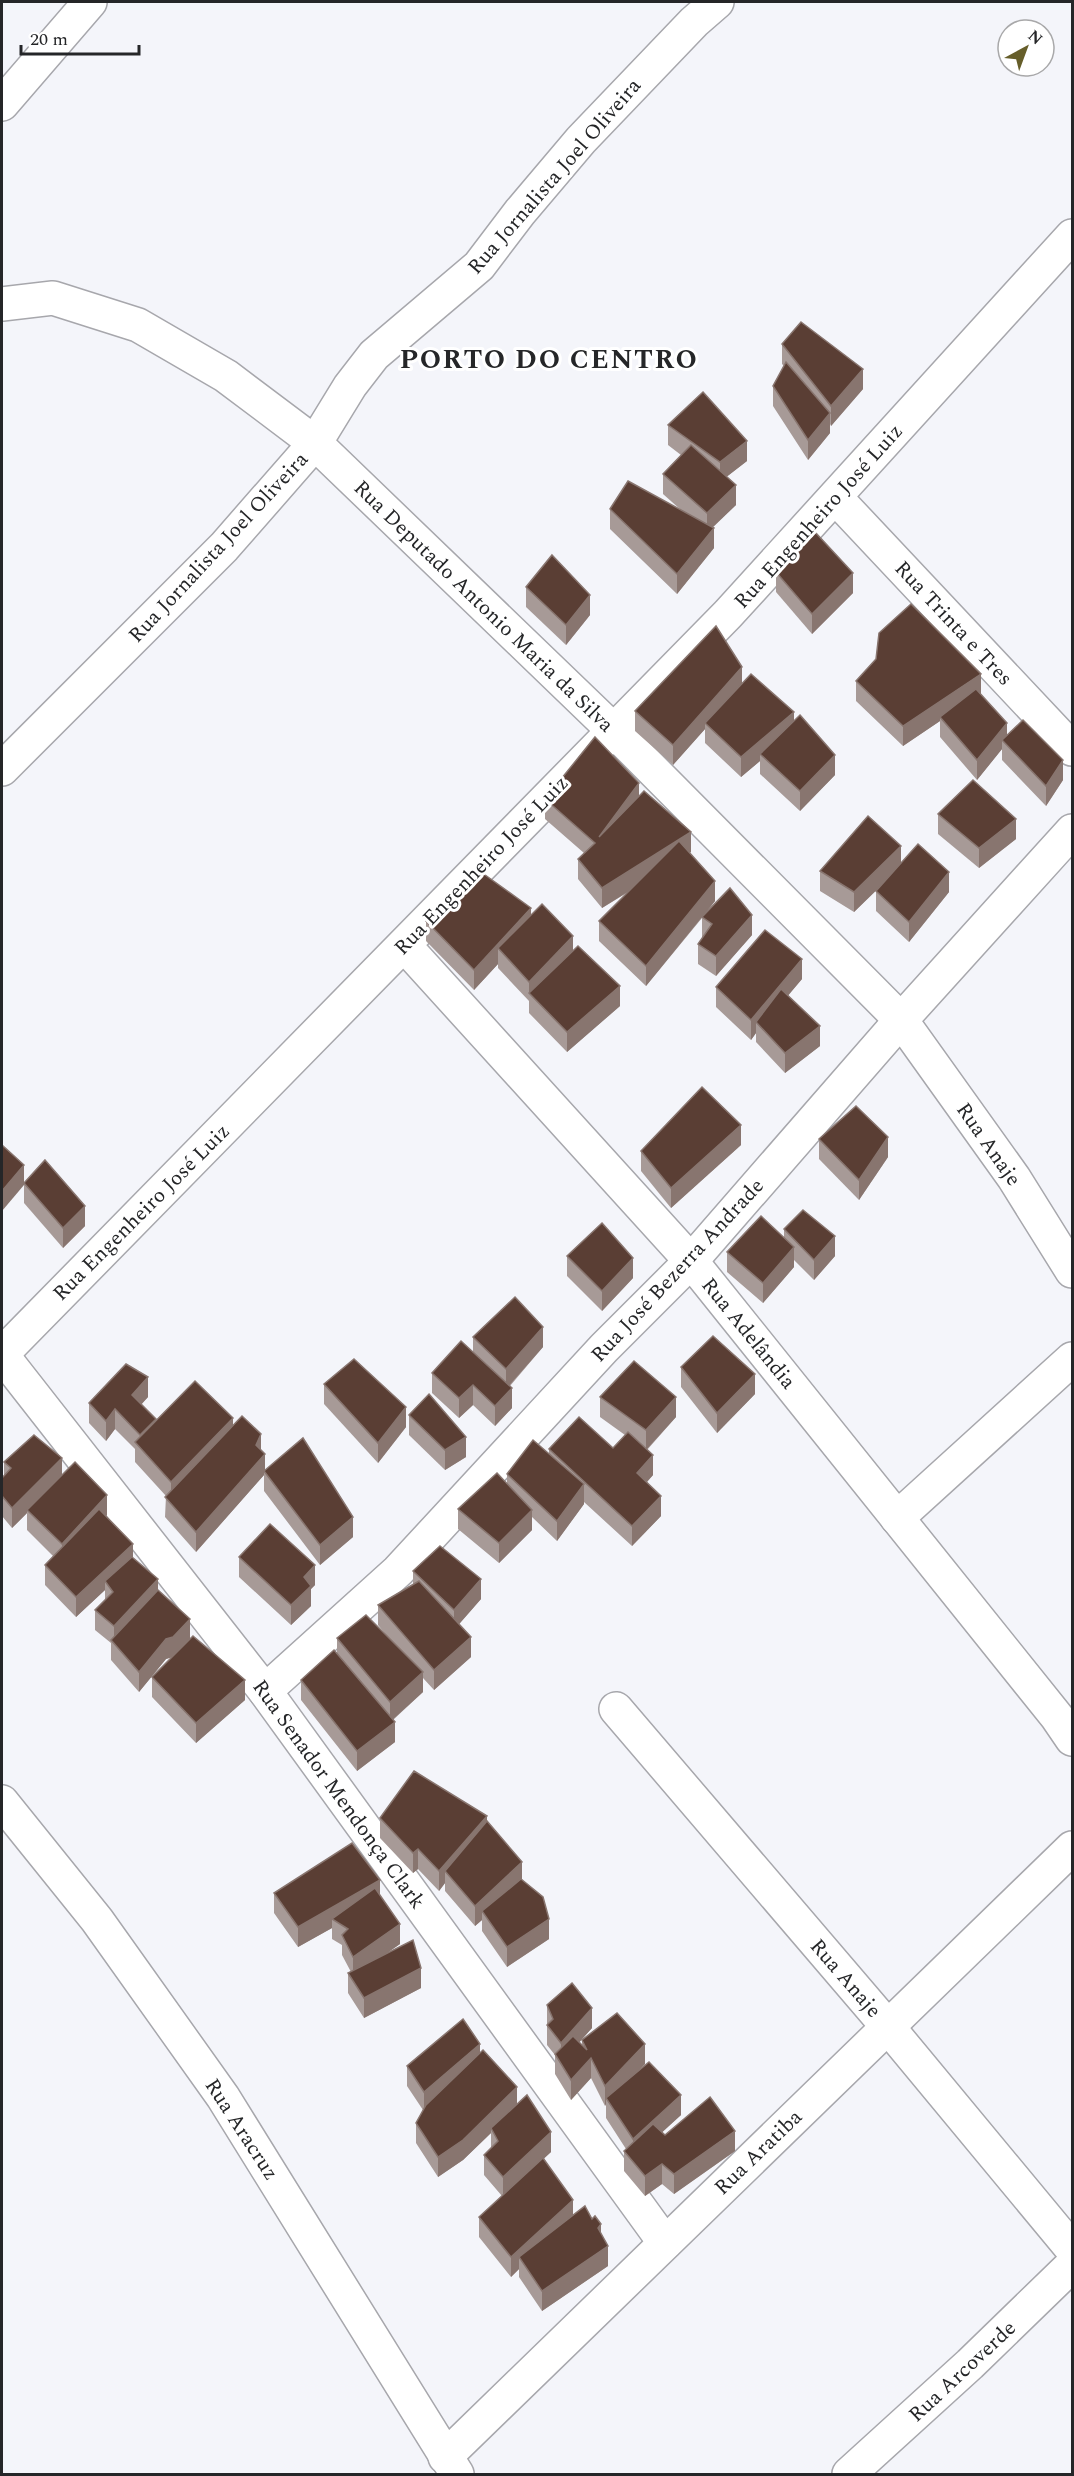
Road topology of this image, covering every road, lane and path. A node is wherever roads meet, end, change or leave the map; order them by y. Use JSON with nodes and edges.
{"nodes":[{"id":1,"x":90,"y":2,"type":"edge"},
{"id":2,"x":717,"y":2,"type":"edge"},
{"id":3,"x":2,"y":104,"type":"edge"},
{"id":4,"x":1072,"y":236,"type":"edge"},
{"id":5,"x":2,"y":304,"type":"edge"},
{"id":6,"x":315,"y":443,"type":"junction"},
{"id":7,"x":835,"y":497,"type":"junction"},
{"id":8,"x":612,"y":730,"type":"junction"},
{"id":9,"x":1072,"y":749,"type":"edge"},
{"id":10,"x":2,"y":770,"type":"edge"},
{"id":11,"x":1072,"y":831,"type":"edge"},
{"id":12,"x":404,"y":945,"type":"junction"},
{"id":13,"x":902,"y":1020,"type":"junction"},
{"id":14,"x":691,"y":1261,"type":"junction"},
{"id":15,"x":1072,"y":1271,"type":"edge"},
{"id":16,"x":2,"y":1354,"type":"edge"},
{"id":17,"x":1072,"y":1359,"type":"edge"},
{"id":18,"x":897,"y":1518,"type":"junction"},
{"id":19,"x":265,"y":1691,"type":"junction"},
{"id":20,"x":616,"y":1709,"type":"dead end"},
{"id":21,"x":1072,"y":1739,"type":"edge"},
{"id":22,"x":2,"y":1802,"type":"edge"},
{"id":23,"x":1072,"y":1848,"type":"edge"},
{"id":24,"x":888,"y":2027,"type":"junction"},
{"id":25,"x":665,"y":2243,"type":"junction"},
{"id":26,"x":1072,"y":2249,"type":"edge"},
{"id":27,"x":1072,"y":2265,"type":"edge"},
{"id":28,"x":451,"y":2466,"type":"edge"},
{"id":29,"x":849,"y":2475,"type":"edge"}],
"edges":[{"from":1,"to":3,"type":"street"},
{"from":2,"to":6,"type":"street","name":"Rua Jornalista Joel Oliveira"},
{"from":4,"to":7,"type":"street","name":"Rua Engenheiro José Luiz"},
{"from":5,"to":6,"type":"street","name":"Rua Deputado Antonio Maria da Silva"},
{"from":6,"to":8,"type":"street","name":"Rua Deputado Antonio Maria da Silva"},
{"from":6,"to":10,"type":"street","name":"Rua Jornalista Joel Oliveira"},
{"from":7,"to":8,"type":"street","name":"Rua Engenheiro José Luiz"},
{"from":7,"to":9,"type":"street","name":"Rua Trinta e Tres"},
{"from":8,"to":12,"type":"street","name":"Rua Engenheiro José Luiz"},
{"from":8,"to":13,"type":"street","name":"Rua Deputado Antonio Maria da Silva"},
{"from":11,"to":13,"type":"street","name":"Rua José Bezerra Andrade"},
{"from":12,"to":14,"type":"street","name":"Rua Adelândia"},
{"from":12,"to":16,"type":"street","name":"Rua Engenheiro José Luiz"},
{"from":13,"to":14,"type":"street","name":"Rua José Bezerra Andrade"},
{"from":13,"to":15,"type":"street","name":"Rua Anaje"},
{"from":14,"to":18,"type":"street","name":"Rua Adelândia"},
{"from":14,"to":19,"type":"street","name":"Rua José Bezerra Andrade"},
{"from":16,"to":19,"type":"street","name":"Rua Senador Mendonça Clark"},
{"from":17,"to":18,"type":"street"},
{"from":18,"to":21,"type":"street","name":"Rua Adelândia"},
{"from":19,"to":25,"type":"street","name":"Rua Senador Mendonça Clark"},
{"from":20,"to":24,"type":"street","name":"Rua Anaje"},
{"from":22,"to":28,"type":"street","name":"Rua Aracruz"},
{"from":23,"to":24,"type":"street","name":"Rua Aratiba"},
{"from":24,"to":25,"type":"street","name":"Rua Aratiba"},
{"from":24,"to":26,"type":"street","name":"Rua Anaje"},
{"from":25,"to":28,"type":"street","name":"Rua Aratiba"},
{"from":27,"to":29,"type":"street","name":"Rua Arcoverde"}]}
